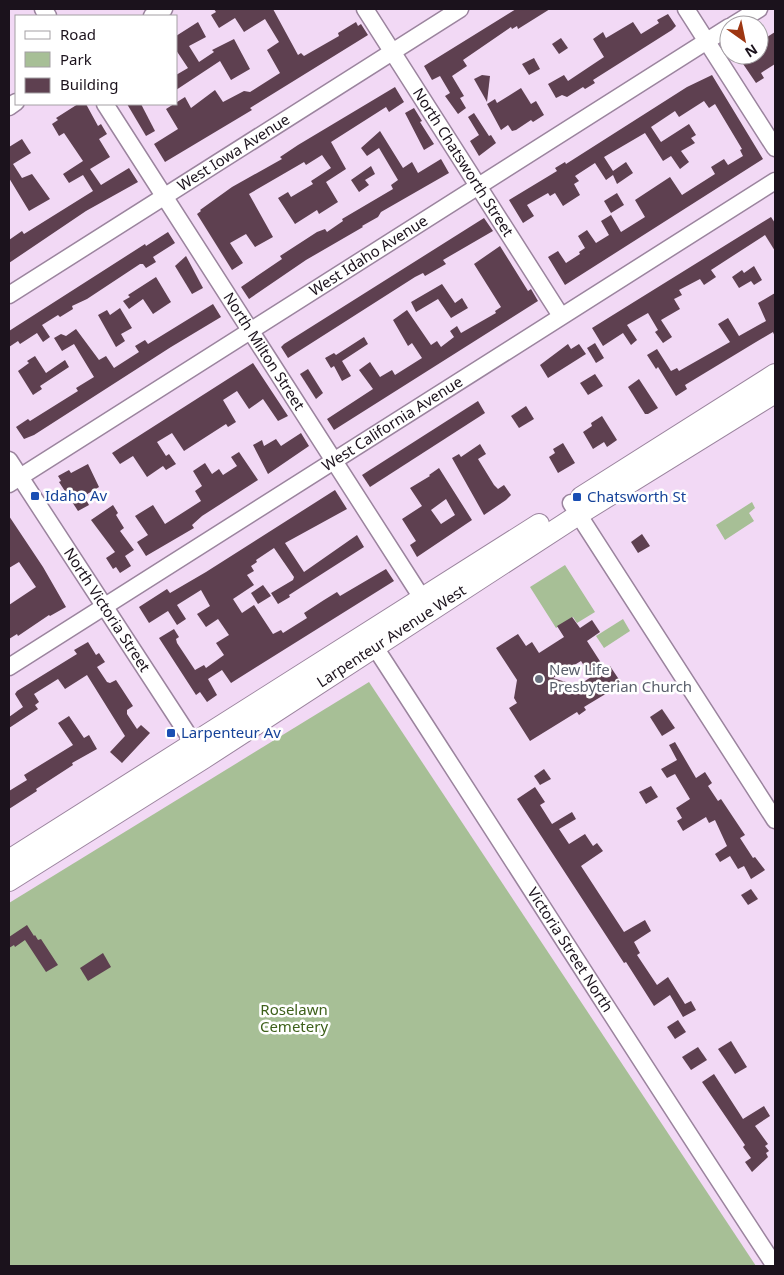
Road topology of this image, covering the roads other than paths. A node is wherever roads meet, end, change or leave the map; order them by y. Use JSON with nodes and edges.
{"nodes":[{"id":1,"x":365,"y":9,"type":"edge"},
{"id":2,"x":460,"y":9,"type":"edge"},
{"id":3,"x":686,"y":9,"type":"edge"},
{"id":4,"x":719,"y":34,"type":"edge"},
{"id":5,"x":707,"y":42,"type":"junction"},
{"id":6,"x":392,"y":52,"type":"junction"},
{"id":7,"x":106,"y":105,"type":"edge"},
{"id":8,"x":775,"y":148,"type":"edge"},
{"id":9,"x":775,"y":181,"type":"edge"},
{"id":10,"x":478,"y":187,"type":"junction"},
{"id":11,"x":165,"y":196,"type":"junction"},
{"id":12,"x":9,"y":296,"type":"edge"},
{"id":13,"x":562,"y":316,"type":"junction"},
{"id":14,"x":250,"y":331,"type":"junction"},
{"id":15,"x":775,"y":374,"type":"edge"},
{"id":16,"x":775,"y":392,"type":"edge"},
{"id":17,"x":9,"y":460,"type":"edge"},
{"id":18,"x":334,"y":462,"type":"junction"},
{"id":19,"x":14,"y":481,"type":"edge"},
{"id":20,"x":574,"y":509,"type":"junction"},
{"id":21,"x":422,"y":598,"type":"junction"},
{"id":22,"x":103,"y":607,"type":"junction"},
{"id":23,"x":370,"y":640,"type":"junction"},
{"id":24,"x":9,"y":667,"type":"edge"},
{"id":25,"x":199,"y":752,"type":"junction"},
{"id":26,"x":775,"y":820,"type":"edge"},
{"id":27,"x":9,"y":860,"type":"edge"},
{"id":28,"x":9,"y":881,"type":"edge"},
{"id":29,"x":775,"y":1266,"type":"edge"}],
"edges":[{"from":1,"to":6,"type":"street","name":"North Chatsworth Street"},
{"from":2,"to":6,"type":"street","name":"West Iowa Avenue"},
{"from":3,"to":5,"type":"street"},
{"from":4,"to":5,"type":"street","name":"West Idaho Avenue"},
{"from":5,"to":8,"type":"street"},
{"from":5,"to":10,"type":"street","name":"West Idaho Avenue"},
{"from":6,"to":10,"type":"street","name":"North Chatsworth Street"},
{"from":6,"to":11,"type":"street","name":"West Iowa Avenue"},
{"from":7,"to":11,"type":"street","name":"North Milton Street"},
{"from":9,"to":13,"type":"street","name":"West California Avenue"},
{"from":10,"to":13,"type":"street","name":"North Chatsworth Street"},
{"from":10,"to":14,"type":"street","name":"West Idaho Avenue"},
{"from":11,"to":12,"type":"street","name":"West Iowa Avenue"},
{"from":11,"to":14,"type":"street","name":"North Milton Street"},
{"from":13,"to":18,"type":"street","name":"West California Avenue"},
{"from":14,"to":18,"type":"street","name":"North Milton Street"},
{"from":14,"to":19,"type":"street","name":"West Idaho Avenue"},
{"from":15,"to":20,"type":"main road","name":"Larpenteur Avenue West"},
{"from":16,"to":20,"type":"main road","name":"Larpenteur Avenue West"},
{"from":17,"to":19,"type":"street","name":"North Victoria Street"},
{"from":18,"to":21,"type":"street","name":"North Milton Street"},
{"from":18,"to":22,"type":"street","name":"West California Avenue"},
{"from":19,"to":22,"type":"street","name":"North Victoria Street"},
{"from":20,"to":21,"type":"main road","name":"Larpenteur Avenue West"},
{"from":20,"to":23,"type":"main road","name":"Larpenteur Avenue West"},
{"from":20,"to":26,"type":"street"},
{"from":21,"to":23,"type":"main road","name":"Larpenteur Avenue West"},
{"from":22,"to":24,"type":"street","name":"West California Avenue"},
{"from":22,"to":25,"type":"street","name":"North Victoria Street"},
{"from":23,"to":25,"type":"main road","name":"Larpenteur Avenue West"},
{"from":23,"to":29,"type":"street","name":"Victoria Street North"},
{"from":25,"to":27,"type":"main road","name":"Larpenteur Avenue West"},
{"from":25,"to":28,"type":"main road","name":"Larpenteur Avenue West"}]}
